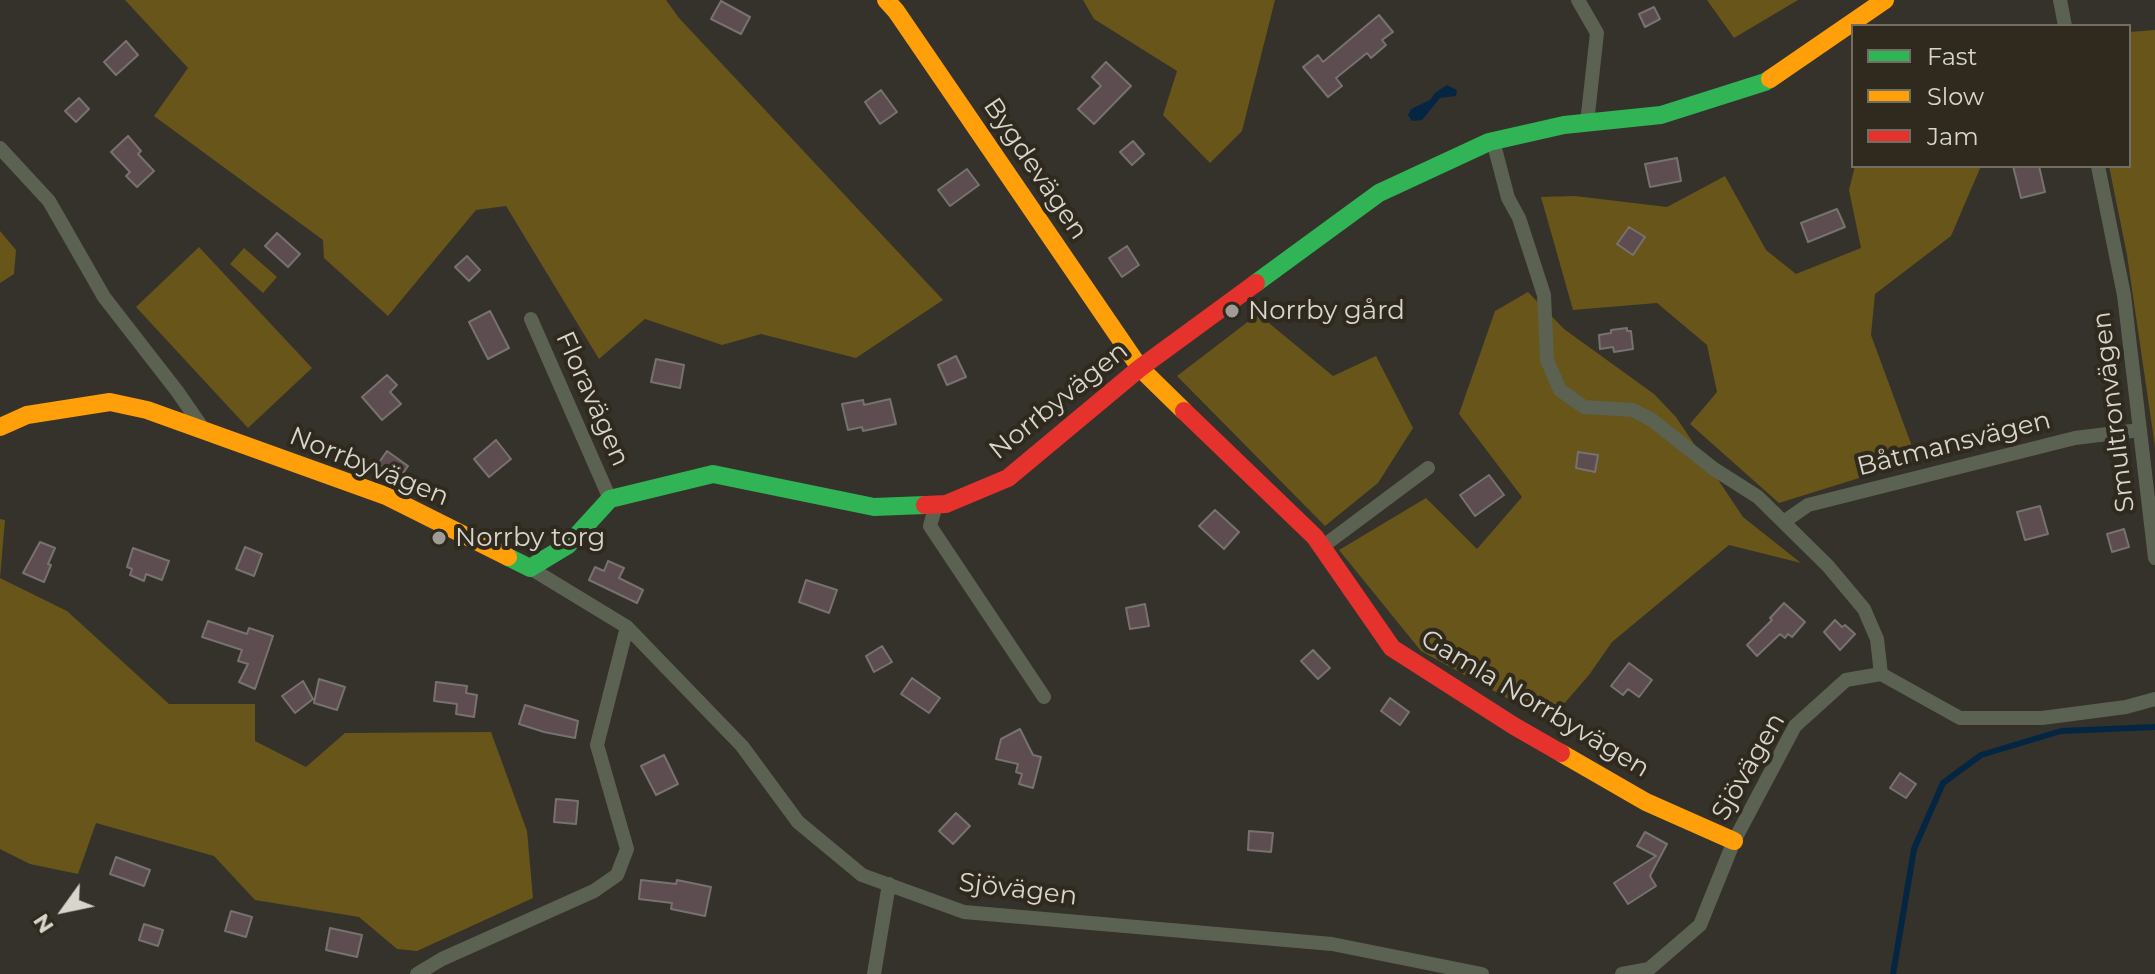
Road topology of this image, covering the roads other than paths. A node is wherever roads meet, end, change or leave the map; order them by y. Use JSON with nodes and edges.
{"nodes":[{"id":1,"x":886,"y":0,"type":"edge"},
{"id":2,"x":1578,"y":0,"type":"edge"},
{"id":3,"x":1885,"y":0,"type":"edge"},
{"id":4,"x":2060,"y":0,"type":"edge"},
{"id":5,"x":2065,"y":24,"type":"edge"},
{"id":6,"x":1587,"y":123,"type":"junction"},
{"id":7,"x":1493,"y":141,"type":"junction"},
{"id":8,"x":0,"y":148,"type":"edge"},
{"id":9,"x":2098,"y":168,"type":"edge"},
{"id":10,"x":531,"y":319,"type":"dead end"},
{"id":11,"x":1140,"y":368,"type":"junction"},
{"id":12,"x":0,"y":427,"type":"edge"},
{"id":13,"x":204,"y":430,"type":"junction"},
{"id":14,"x":2140,"y":430,"type":"junction"},
{"id":15,"x":1428,"y":468,"type":"dead end"},
{"id":16,"x":610,"y":499,"type":"junction"},
{"id":17,"x":936,"y":505,"type":"junction"},
{"id":18,"x":1785,"y":521,"type":"junction"},
{"id":19,"x":1322,"y":547,"type":"junction"},
{"id":20,"x":2155,"y":558,"type":"edge"},
{"id":21,"x":530,"y":568,"type":"junction"},
{"id":22,"x":627,"y":627,"type":"junction"},
{"id":23,"x":1881,"y":674,"type":"junction"},
{"id":24,"x":1044,"y":697,"type":"dead end"},
{"id":25,"x":2155,"y":699,"type":"edge"},
{"id":26,"x":1734,"y":841,"type":"junction"},
{"id":27,"x":889,"y":884,"type":"junction"},
{"id":28,"x":417,"y":974,"type":"edge"},
{"id":29,"x":874,"y":974,"type":"edge"},
{"id":30,"x":1482,"y":974,"type":"edge"},
{"id":31,"x":1622,"y":974,"type":"edge"}],
"edges":[{"from":1,"to":11,"type":"street","name":"Bygdevägen"},
{"from":2,"to":6,"type":"street"},
{"from":3,"to":6,"type":"street","name":"Norrbyvägen"},
{"from":4,"to":5,"type":"street"},
{"from":6,"to":7,"type":"street","name":"Norrbyvägen"},
{"from":7,"to":11,"type":"street","name":"Norrbyvägen"},
{"from":7,"to":18,"type":"street"},
{"from":8,"to":13,"type":"street"},
{"from":9,"to":14,"type":"street","name":"Smultronvägen"},
{"from":10,"to":16,"type":"street","name":"Floravägen"},
{"from":11,"to":17,"type":"street","name":"Norrbyvägen"},
{"from":11,"to":19,"type":"street","name":"Gamla Norrbyvägen"},
{"from":12,"to":13,"type":"street","name":"Norrbyvägen"},
{"from":13,"to":21,"type":"street","name":"Norrbyvägen"},
{"from":14,"to":18,"type":"street","name":"Båtmansvägen"},
{"from":14,"to":20,"type":"street","name":"Smultronvägen"},
{"from":15,"to":19,"type":"street"},
{"from":16,"to":17,"type":"street","name":"Norrbyvägen"},
{"from":16,"to":21,"type":"street"},
{"from":17,"to":24,"type":"street"},
{"from":18,"to":23,"type":"street"},
{"from":19,"to":26,"type":"street","name":"Gamla Norrbyvägen"},
{"from":21,"to":22,"type":"street","name":"Sjövägen"},
{"from":22,"to":27,"type":"street","name":"Sjövägen"},
{"from":22,"to":28,"type":"street"},
{"from":23,"to":25,"type":"street"},
{"from":23,"to":26,"type":"street","name":"Sjövägen"},
{"from":26,"to":31,"type":"street","name":"Sjövägen"},
{"from":27,"to":29,"type":"street"},
{"from":27,"to":30,"type":"street","name":"Sjövägen"}]}
